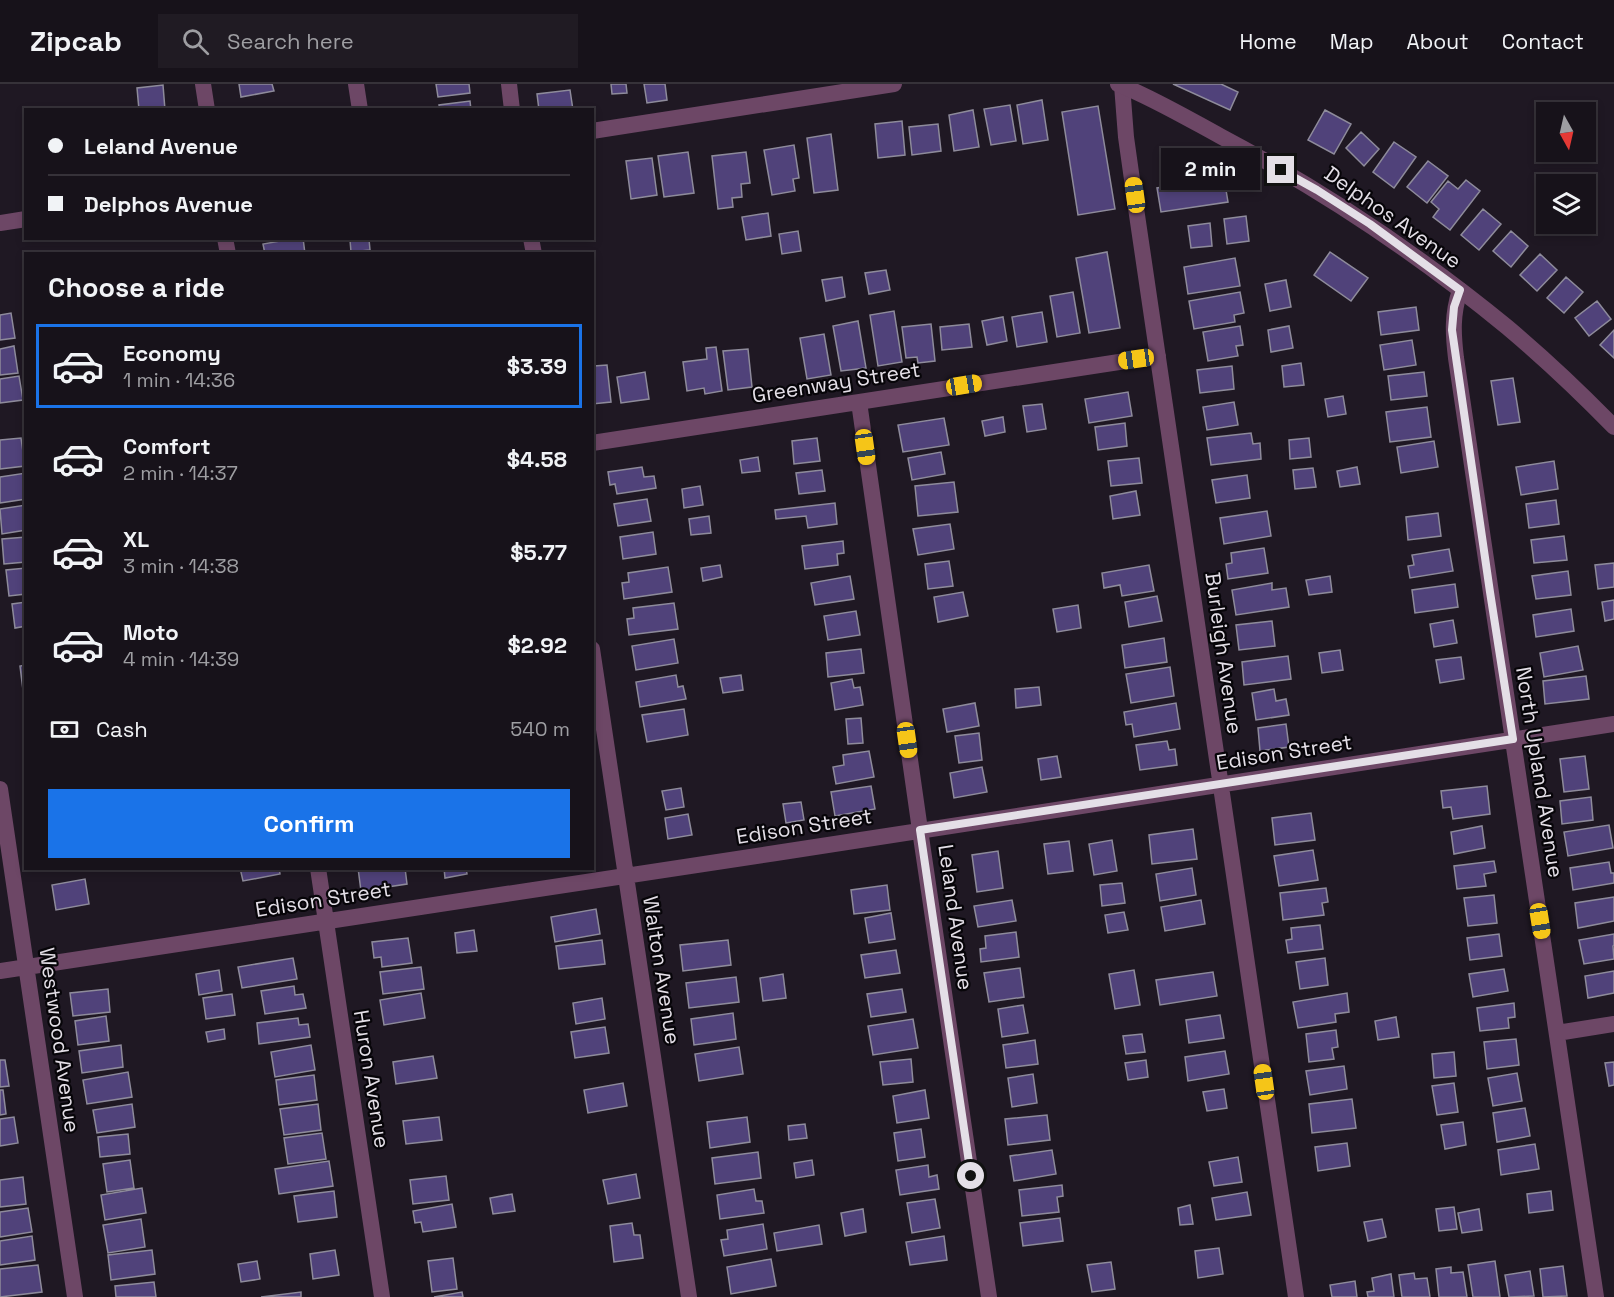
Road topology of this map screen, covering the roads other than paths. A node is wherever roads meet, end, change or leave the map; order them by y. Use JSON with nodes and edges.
{"nodes":[{"id":1,"x":203,"y":84,"type":"edge"},
{"id":2,"x":356,"y":84,"type":"edge"},
{"id":3,"x":509,"y":84,"type":"edge"},
{"id":4,"x":894,"y":84,"type":"edge"},
{"id":5,"x":1120,"y":85,"type":"edge"},
{"id":6,"x":207,"y":108,"type":"edge"},
{"id":7,"x":360,"y":108,"type":"edge"},
{"id":8,"x":512,"y":108,"type":"edge"},
{"id":9,"x":594,"y":131,"type":"edge"},
{"id":10,"x":24,"y":219,"type":"edge"},
{"id":11,"x":0,"y":223,"type":"edge"},
{"id":12,"x":1460,"y":290,"type":"junction"},
{"id":13,"x":1158,"y":356,"type":"junction"},
{"id":14,"x":859,"y":402,"type":"junction"},
{"id":15,"x":1614,"y":427,"type":"edge"},
{"id":16,"x":594,"y":443,"type":"edge"},
{"id":17,"x":594,"y":662,"type":"edge"},
{"id":18,"x":1614,"y":724,"type":"edge"},
{"id":19,"x":1513,"y":739,"type":"junction"},
{"id":20,"x":1221,"y":785,"type":"junction"},
{"id":21,"x":0,"y":789,"type":"edge"},
{"id":22,"x":920,"y":830,"type":"junction"},
{"id":23,"x":318,"y":870,"type":"edge"},
{"id":24,"x":626,"y":876,"type":"junction"},
{"id":25,"x":325,"y":921,"type":"junction"},
{"id":26,"x":26,"y":967,"type":"junction"},
{"id":27,"x":0,"y":971,"type":"edge"},
{"id":28,"x":1614,"y":1024,"type":"edge"},
{"id":29,"x":1557,"y":1033,"type":"junction"},
{"id":30,"x":75,"y":1297,"type":"edge"},
{"id":31,"x":382,"y":1297,"type":"edge"},
{"id":32,"x":689,"y":1297,"type":"edge"},
{"id":33,"x":990,"y":1297,"type":"edge"},
{"id":34,"x":1296,"y":1297,"type":"edge"},
{"id":35,"x":1596,"y":1297,"type":"edge"}],
"edges":[{"from":1,"to":6,"type":"street"},
{"from":2,"to":7,"type":"street"},
{"from":3,"to":8,"type":"street"},
{"from":4,"to":9,"type":"street"},
{"from":5,"to":12,"type":"street","name":"Delphos Avenue"},
{"from":5,"to":13,"type":"street","name":"Burleigh Avenue"},
{"from":10,"to":11,"type":"street"},
{"from":12,"to":15,"type":"street","name":"Delphos Avenue"},
{"from":12,"to":19,"type":"street","name":"North Upland Avenue"},
{"from":13,"to":14,"type":"street","name":"Greenway Street"},
{"from":13,"to":20,"type":"street","name":"Burleigh Avenue"},
{"from":14,"to":16,"type":"street","name":"Greenway Street"},
{"from":14,"to":22,"type":"street","name":"Leland Avenue"},
{"from":17,"to":24,"type":"street","name":"Walton Avenue"},
{"from":18,"to":19,"type":"street","name":"Edison Street"},
{"from":19,"to":20,"type":"street","name":"Edison Street"},
{"from":19,"to":29,"type":"street","name":"North Upland Avenue"},
{"from":20,"to":22,"type":"street","name":"Edison Street"},
{"from":20,"to":34,"type":"street","name":"Burleigh Avenue"},
{"from":21,"to":26,"type":"street","name":"Westwood Avenue"},
{"from":22,"to":24,"type":"street","name":"Edison Street"},
{"from":22,"to":33,"type":"street","name":"Leland Avenue"},
{"from":23,"to":25,"type":"street","name":"Huron Avenue"},
{"from":24,"to":25,"type":"street","name":"Edison Street"},
{"from":24,"to":32,"type":"street","name":"Walton Avenue"},
{"from":25,"to":26,"type":"street","name":"Edison Street"},
{"from":25,"to":31,"type":"street","name":"Huron Avenue"},
{"from":26,"to":27,"type":"street","name":"Edison Street"},
{"from":26,"to":30,"type":"street","name":"Westwood Avenue"},
{"from":28,"to":29,"type":"street"},
{"from":29,"to":35,"type":"street","name":"North Upland Avenue"}]}
